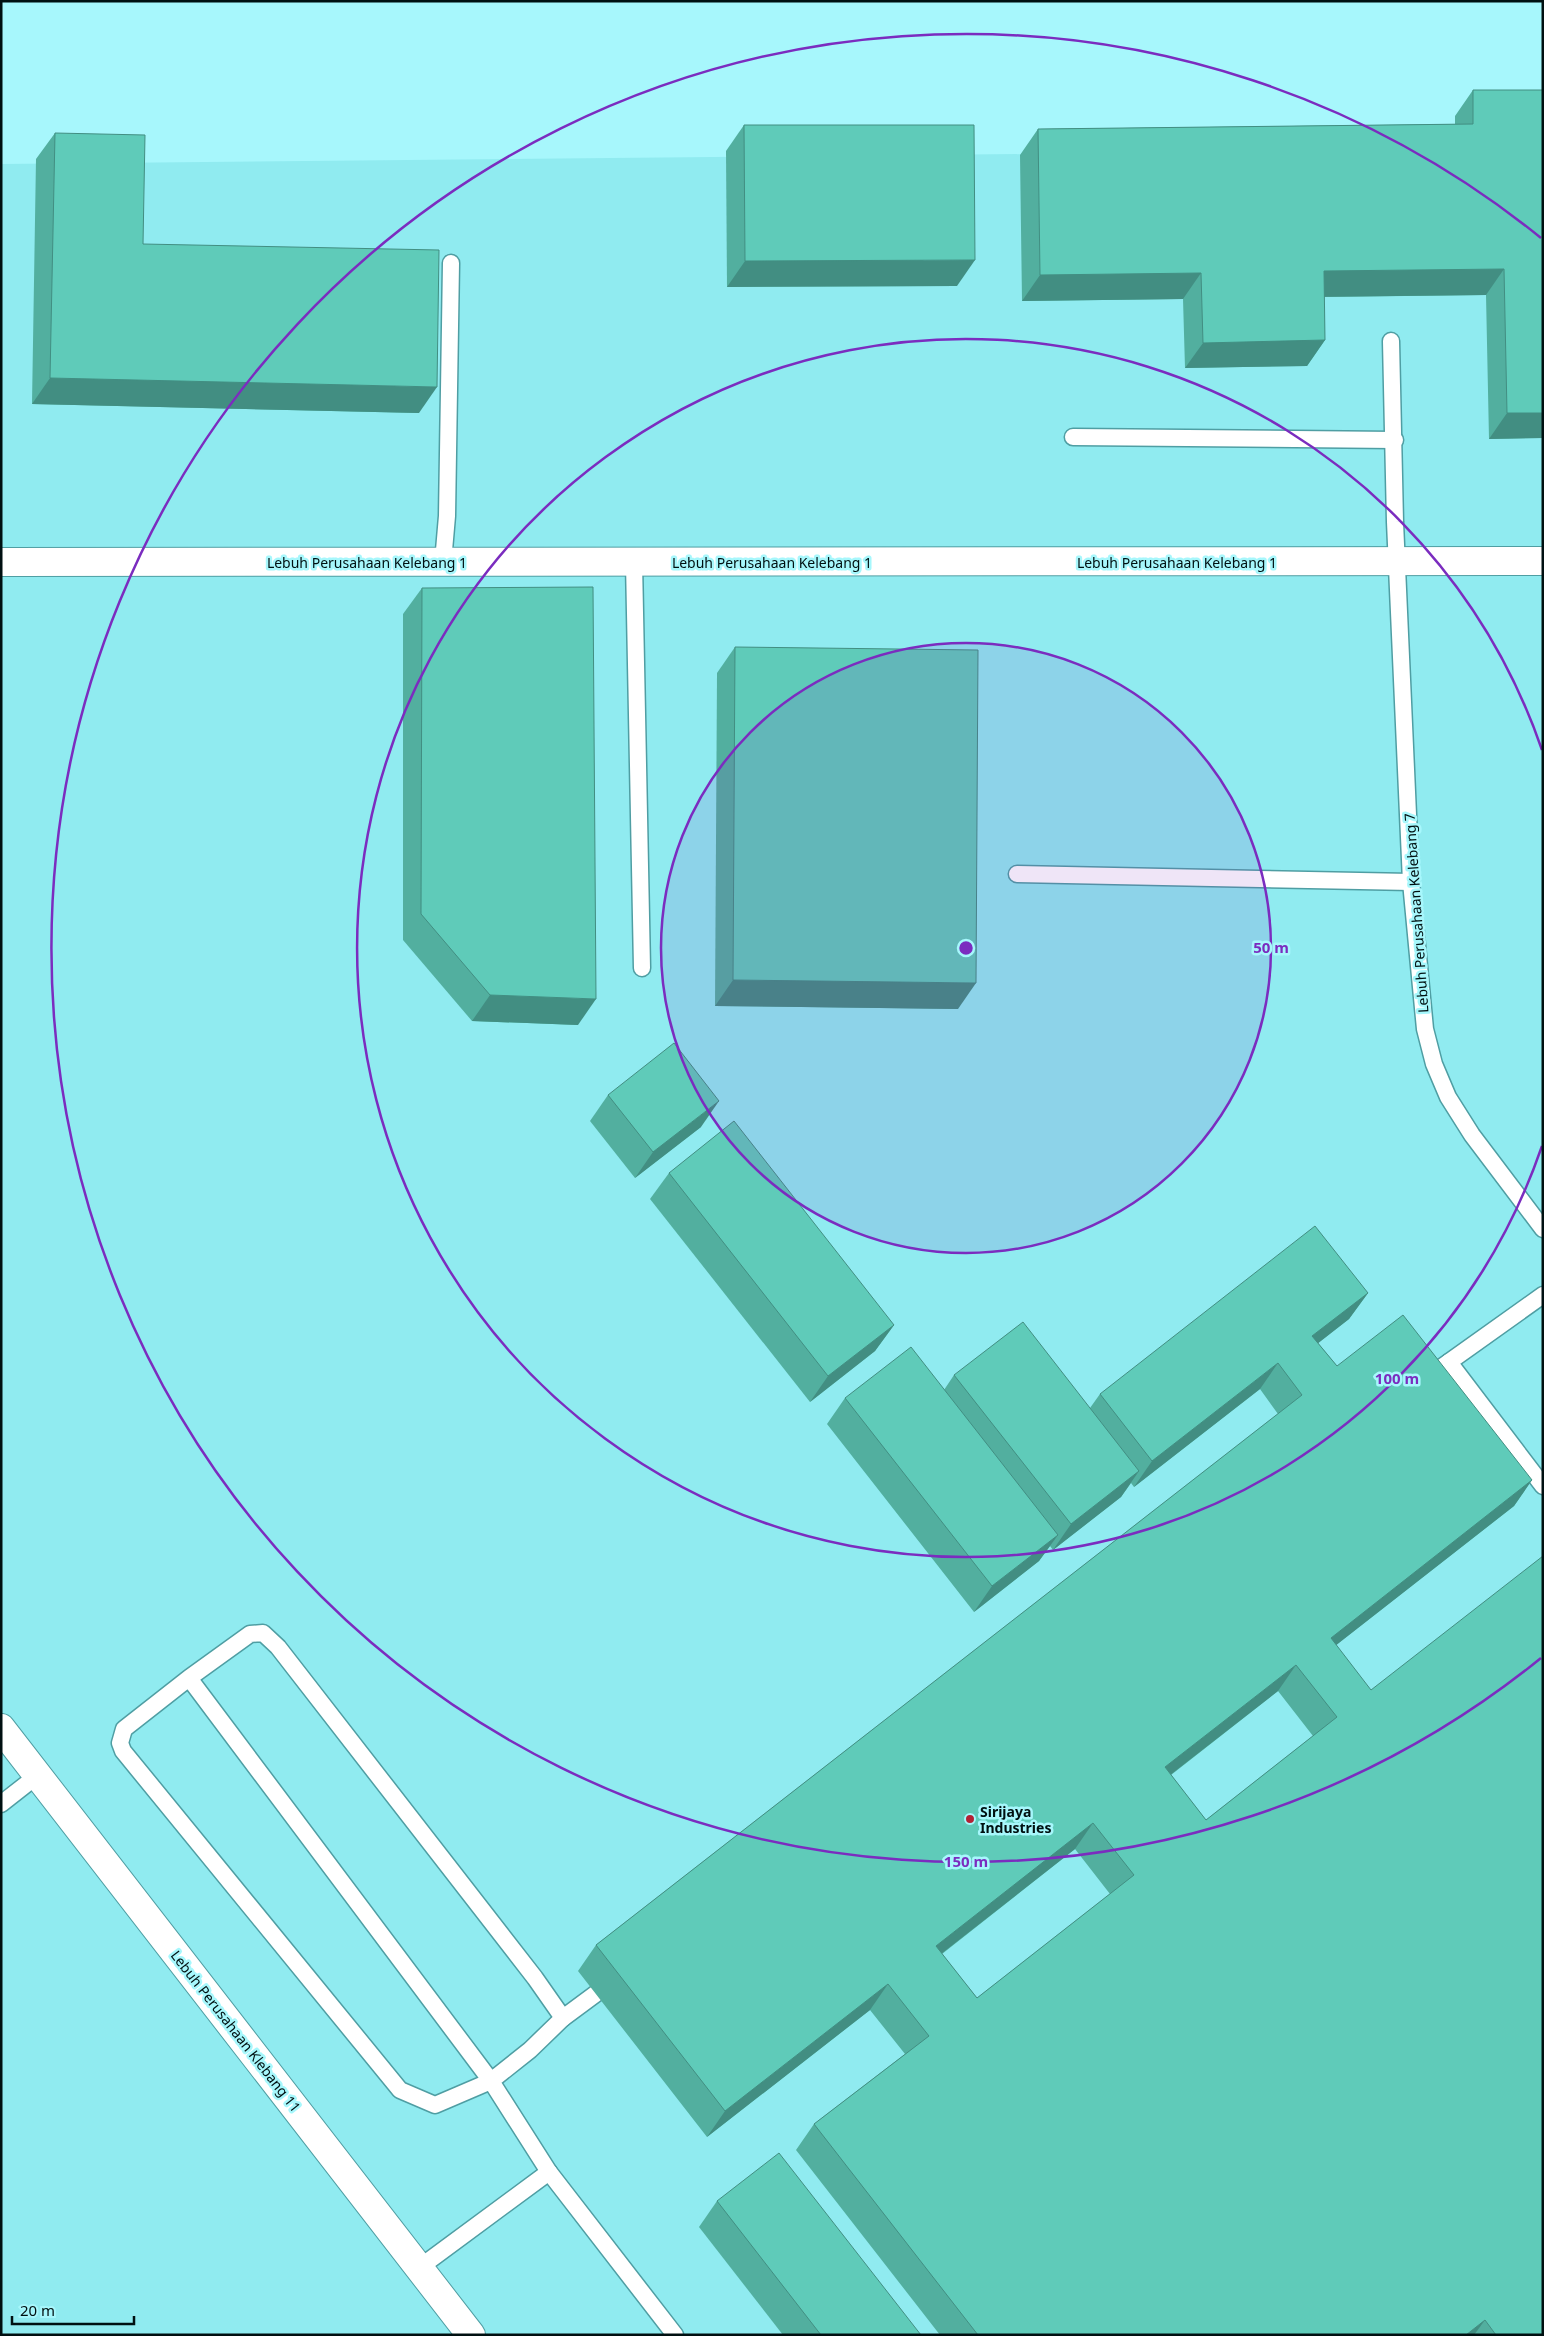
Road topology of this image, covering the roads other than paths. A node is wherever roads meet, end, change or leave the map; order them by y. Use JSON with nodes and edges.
{"nodes":[{"id":1,"x":451,"y":263,"type":"dead end"},
{"id":2,"x":1391,"y":341,"type":"dead end"},
{"id":3,"x":1074,"y":437,"type":"dead end"},
{"id":4,"x":1395,"y":440,"type":"junction"},
{"id":5,"x":1543,"y":561,"type":"edge"},
{"id":6,"x":1,"y":562,"type":"edge"},
{"id":7,"x":443,"y":562,"type":"junction"},
{"id":8,"x":634,"y":562,"type":"junction"},
{"id":9,"x":1398,"y":562,"type":"junction"},
{"id":10,"x":1017,"y":874,"type":"dead end"},
{"id":11,"x":1411,"y":882,"type":"junction"},
{"id":12,"x":642,"y":968,"type":"dead end"},
{"id":13,"x":1543,"y":1229,"type":"edge"},
{"id":14,"x":1543,"y":1295,"type":"edge"},
{"id":15,"x":1449,"y":1362,"type":"junction"},
{"id":16,"x":1417,"y":1386,"type":"edge"},
{"id":17,"x":1543,"y":1486,"type":"edge"},
{"id":18,"x":189,"y":1678,"type":"junction"},
{"id":19,"x":1,"y":1728,"type":"edge"},
{"id":20,"x":38,"y":1775,"type":"junction"},
{"id":21,"x":1,"y":1804,"type":"edge"},
{"id":22,"x":627,"y":1971,"type":"edge"},
{"id":23,"x":563,"y":2018,"type":"junction"},
{"id":24,"x":491,"y":2081,"type":"junction"},
{"id":25,"x":549,"y":2172,"type":"junction"},
{"id":26,"x":419,"y":2268,"type":"junction"},
{"id":27,"x":471,"y":2335,"type":"edge"},
{"id":28,"x":675,"y":2335,"type":"edge"}],
"edges":[{"from":1,"to":7,"type":"lane"},
{"from":2,"to":4,"type":"lane","name":"Lebuh Perusahaan Kelebang 7"},
{"from":3,"to":4,"type":"lane"},
{"from":4,"to":9,"type":"lane","name":"Lebuh Perusahaan Kelebang 7"},
{"from":5,"to":9,"type":"street","name":"Lebuh Perusahaan Kelebang 1"},
{"from":6,"to":7,"type":"street","name":"Lebuh Perusahaan Kelebang 1"},
{"from":7,"to":8,"type":"street","name":"Lebuh Perusahaan Kelebang 1"},
{"from":8,"to":9,"type":"street","name":"Lebuh Perusahaan Kelebang 1"},
{"from":8,"to":12,"type":"lane"},
{"from":9,"to":11,"type":"lane","name":"Lebuh Perusahaan Kelebang 7"},
{"from":10,"to":11,"type":"lane"},
{"from":11,"to":13,"type":"lane","name":"Lebuh Perusahaan Kelebang 7"},
{"from":14,"to":15,"type":"lane"},
{"from":15,"to":16,"type":"lane"},
{"from":15,"to":17,"type":"lane"},
{"from":18,"to":23,"type":"lane"},
{"from":18,"to":24,"type":"lane"},
{"from":18,"to":24,"type":"lane"},
{"from":19,"to":20,"type":"street","name":"Lebuh Perusahaan Klebang 11"},
{"from":20,"to":21,"type":"lane"},
{"from":20,"to":26,"type":"street","name":"Lebuh Perusahaan Klebang 11"},
{"from":22,"to":23,"type":"lane"},
{"from":23,"to":24,"type":"lane"},
{"from":24,"to":25,"type":"lane"},
{"from":25,"to":26,"type":"lane"},
{"from":25,"to":28,"type":"lane"},
{"from":26,"to":27,"type":"street","name":"Lebuh Perusahaan Klebang 11"}]}
